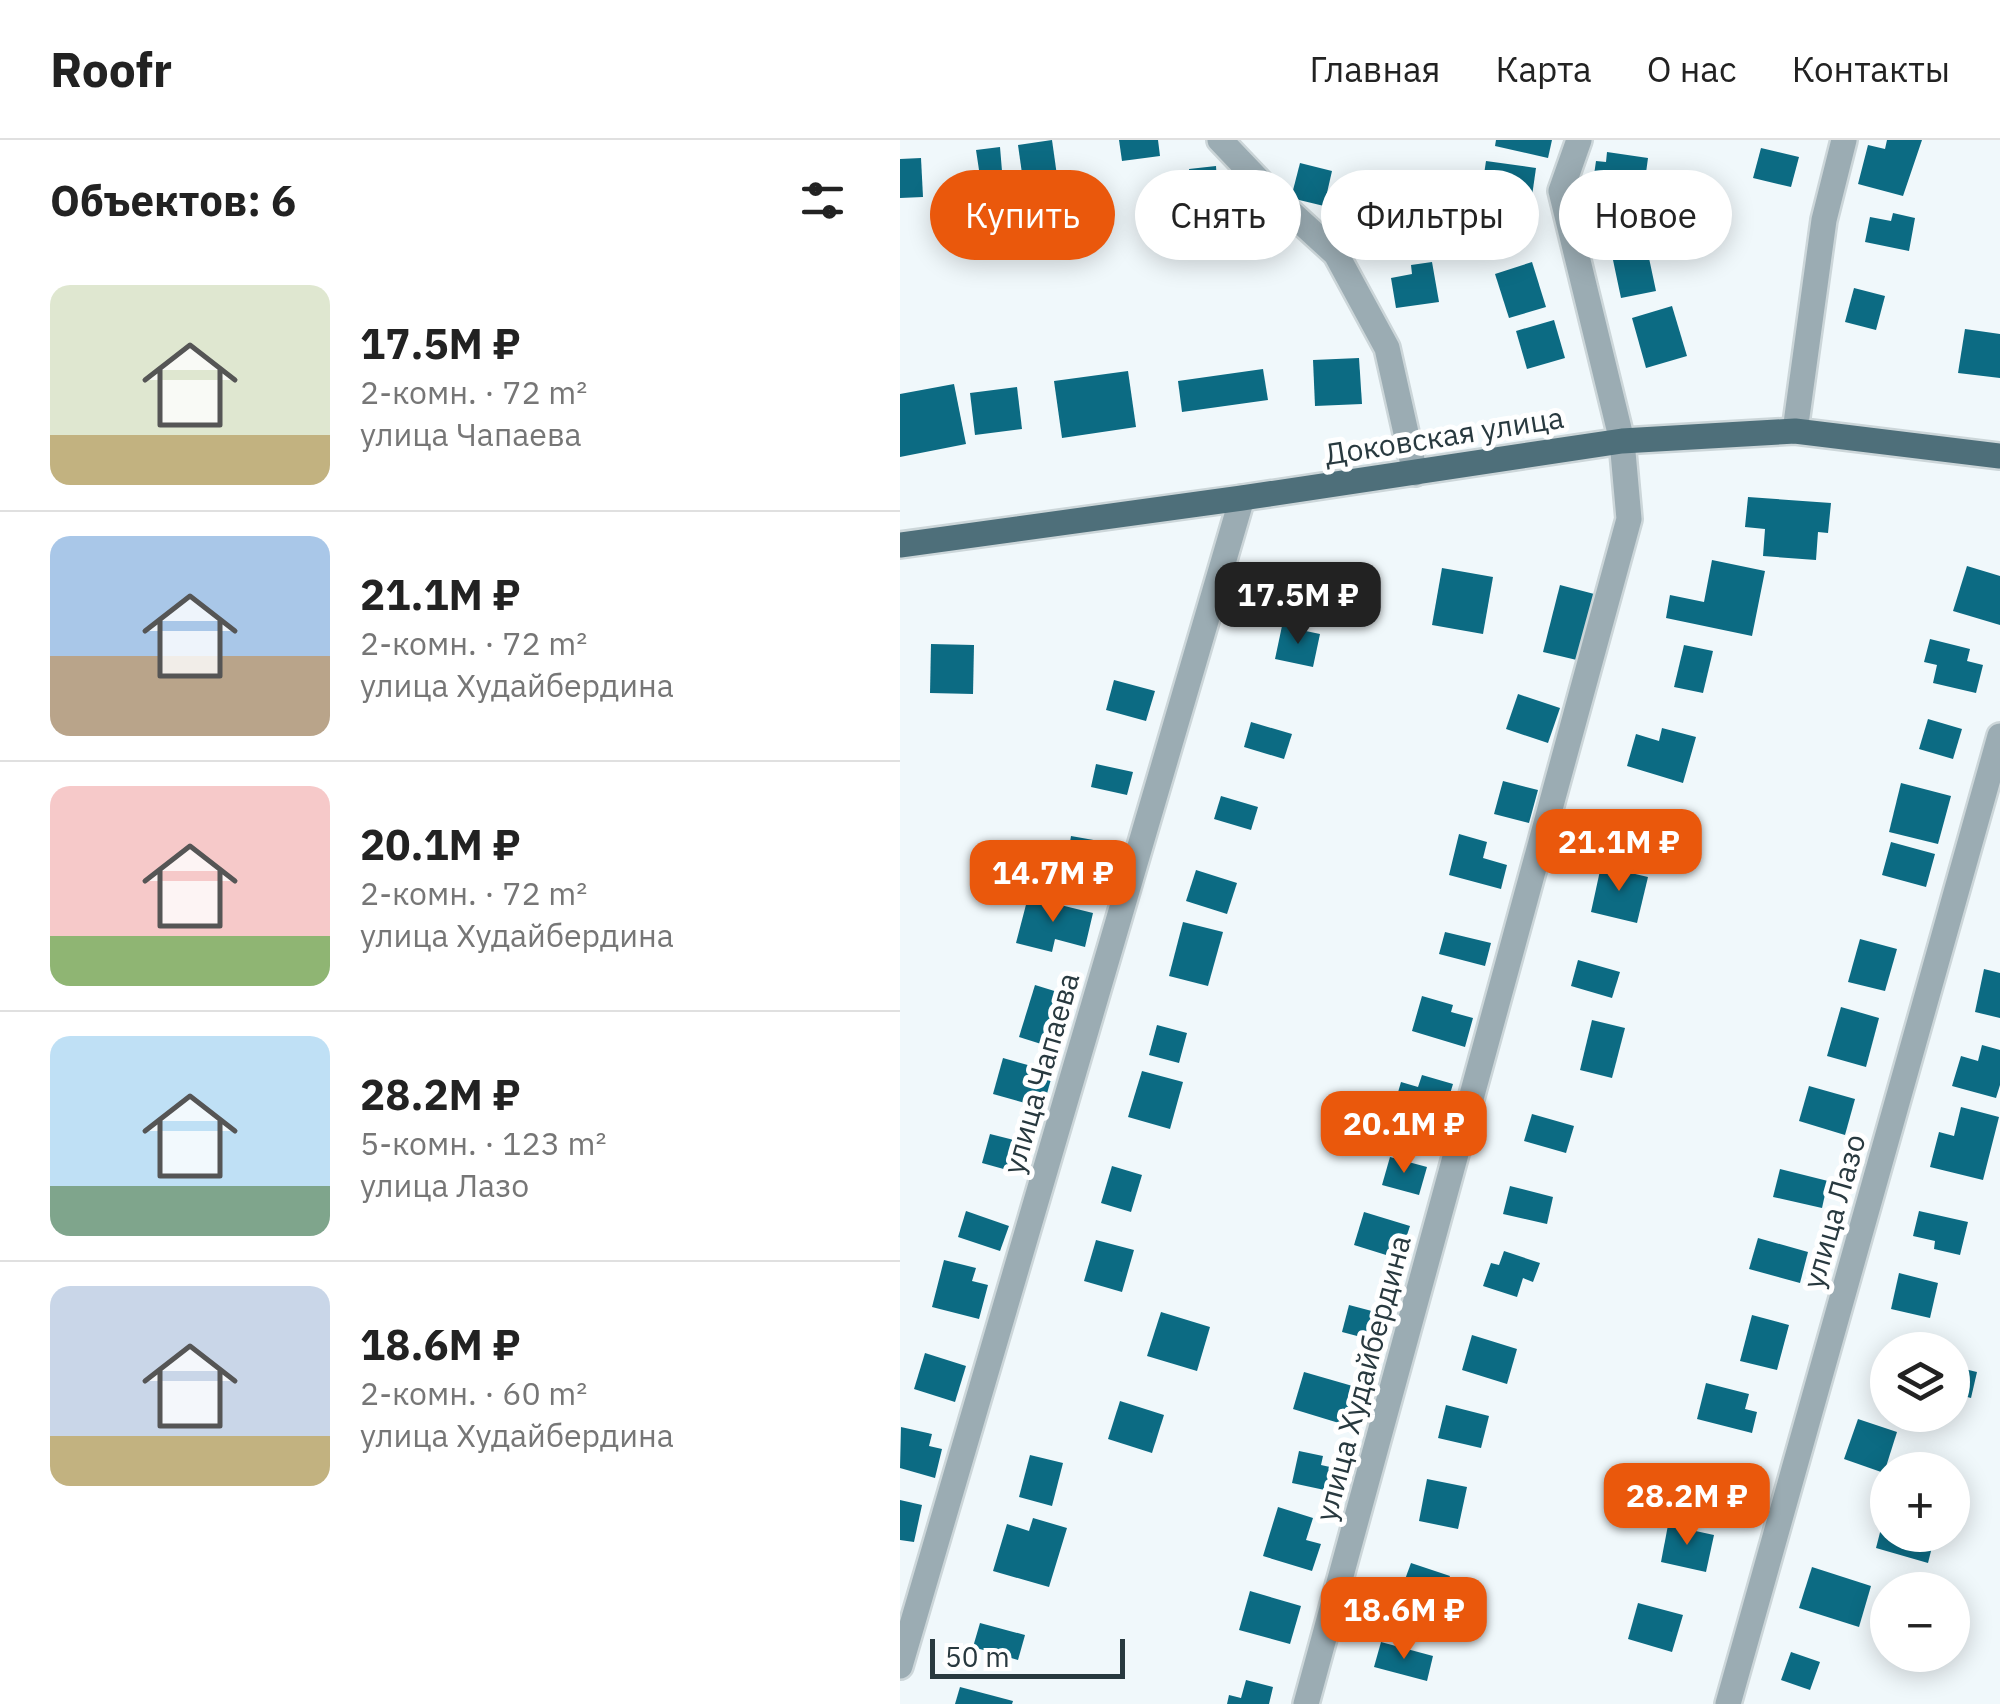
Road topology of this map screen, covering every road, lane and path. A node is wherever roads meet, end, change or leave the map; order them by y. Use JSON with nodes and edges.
{"nodes":[{"id":1,"x":1220,"y":140,"type":"edge"},
{"id":2,"x":1579,"y":140,"type":"edge"},
{"id":3,"x":1844,"y":140,"type":"edge"},
{"id":4,"x":1794,"y":431,"type":"junction"},
{"id":5,"x":1622,"y":441,"type":"junction"},
{"id":6,"x":2000,"y":456,"type":"edge"},
{"id":7,"x":1415,"y":472,"type":"junction"},
{"id":8,"x":1242,"y":498,"type":"junction"},
{"id":9,"x":900,"y":545,"type":"edge"},
{"id":10,"x":2000,"y":736,"type":"edge"},
{"id":11,"x":900,"y":1666,"type":"edge"},
{"id":12,"x":1306,"y":1704,"type":"edge"},
{"id":13,"x":1728,"y":1704,"type":"edge"}],
"edges":[{"from":1,"to":7,"type":"street"},
{"from":2,"to":5,"type":"street","name":"улица Худайбердина"},
{"from":3,"to":4,"type":"street"},
{"from":4,"to":5,"type":"main road","name":"Доковская улица"},
{"from":4,"to":6,"type":"main road","name":"Доковская улица"},
{"from":5,"to":7,"type":"main road","name":"Доковская улица"},
{"from":5,"to":12,"type":"street","name":"улица Худайбердина"},
{"from":7,"to":8,"type":"main road","name":"Доковская улица"},
{"from":8,"to":9,"type":"main road","name":"Доковская улица"},
{"from":8,"to":11,"type":"street","name":"улица Чапаева"},
{"from":10,"to":13,"type":"street","name":"улица Лазо"}]}
